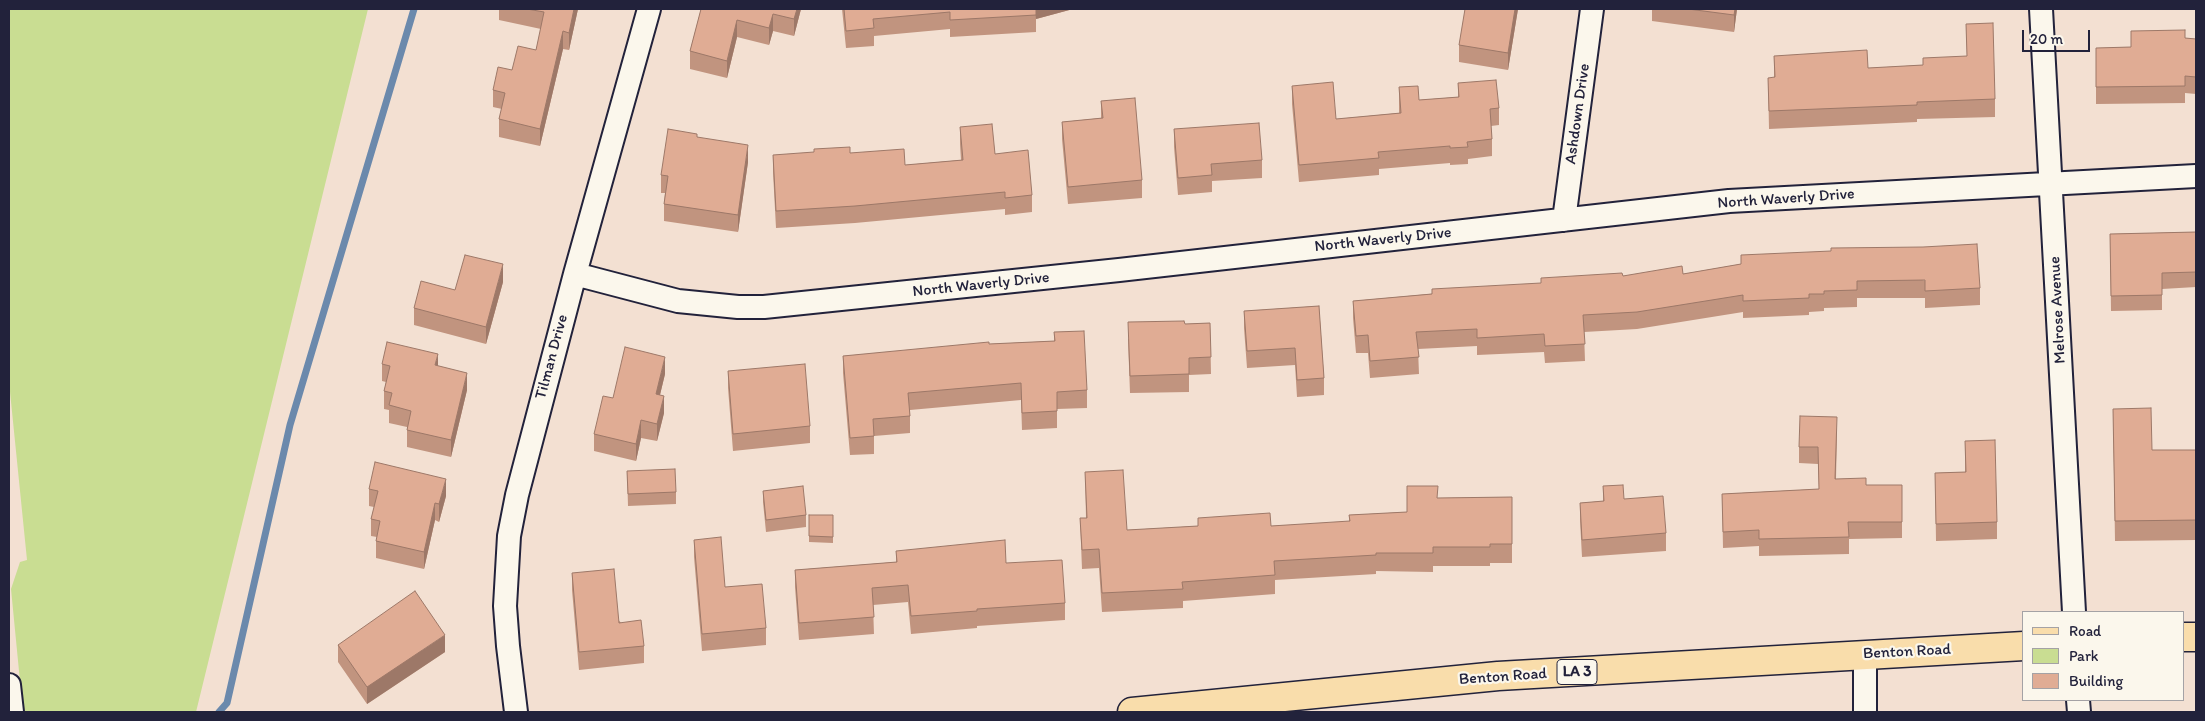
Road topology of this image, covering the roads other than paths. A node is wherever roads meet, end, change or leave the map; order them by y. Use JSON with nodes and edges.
{"nodes":[{"id":1,"x":649,"y":9,"type":"edge"},
{"id":2,"x":1592,"y":9,"type":"edge"},
{"id":3,"x":2041,"y":9,"type":"edge"},
{"id":4,"x":2196,"y":176,"type":"edge"},
{"id":5,"x":2051,"y":184,"type":"junction"},
{"id":6,"x":1564,"y":220,"type":"junction"},
{"id":7,"x":575,"y":274,"type":"junction"},
{"id":8,"x":2074,"y":611,"type":"edge"},
{"id":9,"x":2022,"y":646,"type":"edge"},
{"id":10,"x":1865,"y":654,"type":"junction"},
{"id":11,"x":9,"y":685,"type":"edge"},
{"id":12,"x":12,"y":712,"type":"edge"},
{"id":13,"x":516,"y":712,"type":"edge"},
{"id":14,"x":1132,"y":712,"type":"edge"},
{"id":15,"x":1865,"y":712,"type":"edge"}],
"edges":[{"from":1,"to":7,"type":"street","name":"Tilman Drive"},
{"from":2,"to":6,"type":"street","name":"Ashdown Drive"},
{"from":3,"to":5,"type":"street","name":"Melrose Avenue"},
{"from":4,"to":5,"type":"street","name":"North Waverly Drive"},
{"from":5,"to":6,"type":"street","name":"North Waverly Drive"},
{"from":5,"to":8,"type":"street","name":"Melrose Avenue"},
{"from":6,"to":7,"type":"street","name":"North Waverly Drive"},
{"from":7,"to":13,"type":"street","name":"Tilman Drive"},
{"from":9,"to":10,"type":"main road","name":"Benton Road","number":"LA 3"},
{"from":10,"to":14,"type":"main road","name":"Benton Road","number":"LA 3"},
{"from":10,"to":15,"type":"street"},
{"from":11,"to":12,"type":"street"}]}
